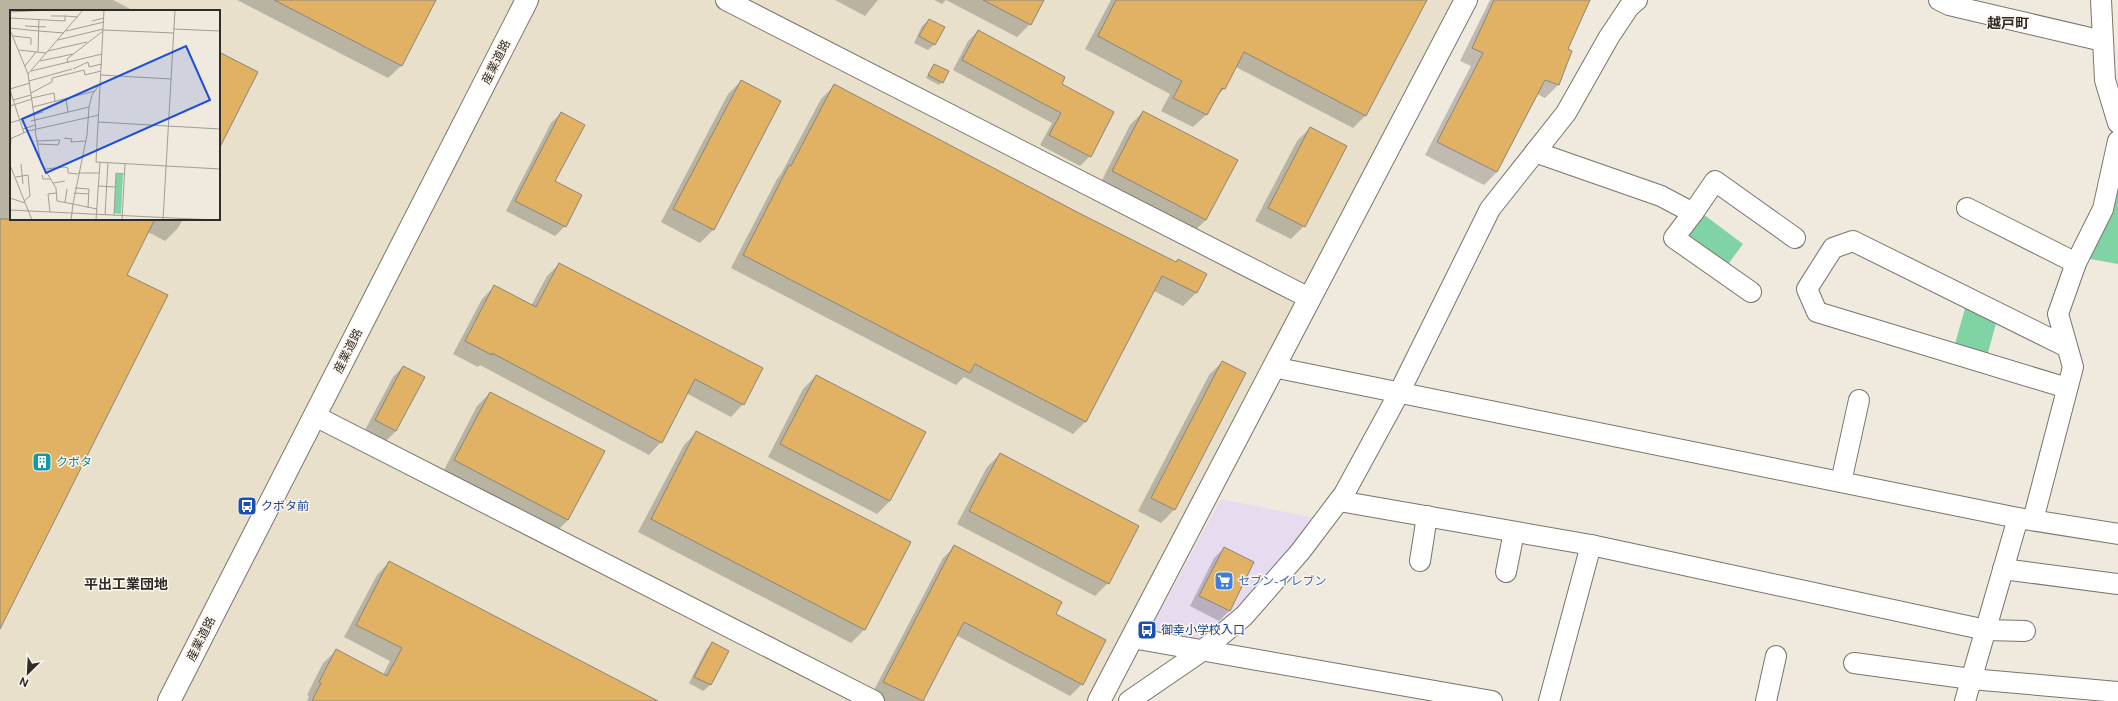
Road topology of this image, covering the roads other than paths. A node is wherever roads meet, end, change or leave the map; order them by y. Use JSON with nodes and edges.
{"nodes":[{"id":1,"x":527,"y":0,"type":"edge"},
{"id":2,"x":726,"y":0,"type":"edge"},
{"id":3,"x":1466,"y":0,"type":"edge"},
{"id":4,"x":1637,"y":0,"type":"edge"},
{"id":5,"x":1939,"y":0,"type":"edge"},
{"id":6,"x":2101,"y":0,"type":"edge"},
{"id":7,"x":1994,"y":8,"type":"edge"},
{"id":8,"x":2103,"y":41,"type":"junction"},
{"id":9,"x":2118,"y":123,"type":"edge"},
{"id":10,"x":2118,"y":141,"type":"edge"},
{"id":11,"x":1535,"y":152,"type":"junction"},
{"id":12,"x":1967,"y":208,"type":"dead end"},
{"id":13,"x":1693,"y":213,"type":"junction"},
{"id":14,"x":1795,"y":238,"type":"dead end"},
{"id":15,"x":2076,"y":263,"type":"junction"},
{"id":16,"x":1751,"y":292,"type":"dead end"},
{"id":17,"x":1309,"y":298,"type":"junction"},
{"id":18,"x":2067,"y":347,"type":"junction"},
{"id":19,"x":1273,"y":367,"type":"junction"},
{"id":20,"x":2068,"y":388,"type":"junction"},
{"id":21,"x":1399,"y":393,"type":"junction"},
{"id":22,"x":1859,"y":400,"type":"dead end"},
{"id":23,"x":315,"y":416,"type":"junction"},
{"id":24,"x":1841,"y":482,"type":"junction"},
{"id":25,"x":1339,"y":501,"type":"junction"},
{"id":26,"x":1427,"y":516,"type":"junction"},
{"id":27,"x":2026,"y":519,"type":"junction"},
{"id":28,"x":1514,"y":532,"type":"junction"},
{"id":29,"x":2118,"y":534,"type":"edge"},
{"id":30,"x":1591,"y":546,"type":"junction"},
{"id":31,"x":1420,"y":561,"type":"dead end"},
{"id":32,"x":2003,"y":569,"type":"junction"},
{"id":33,"x":1506,"y":572,"type":"dead end"},
{"id":34,"x":2118,"y":584,"type":"edge"},
{"id":35,"x":1986,"y":630,"type":"junction"},
{"id":36,"x":2025,"y":631,"type":"dead end"},
{"id":37,"x":1132,"y":638,"type":"junction"},
{"id":38,"x":1202,"y":651,"type":"junction"},
{"id":39,"x":1776,"y":656,"type":"dead end"},
{"id":40,"x":1854,"y":663,"type":"dead end"},
{"id":41,"x":1971,"y":679,"type":"junction"},
{"id":42,"x":2118,"y":692,"type":"edge"},
{"id":43,"x":169,"y":701,"type":"edge"},
{"id":44,"x":874,"y":701,"type":"edge"},
{"id":45,"x":1099,"y":701,"type":"edge"},
{"id":46,"x":1129,"y":701,"type":"edge"},
{"id":47,"x":1492,"y":701,"type":"edge"},
{"id":48,"x":1549,"y":701,"type":"edge"},
{"id":49,"x":1766,"y":701,"type":"edge"},
{"id":50,"x":1965,"y":701,"type":"edge"}],
"edges":[{"from":1,"to":23,"type":"street","name":"産業道路"},
{"from":2,"to":17,"type":"street"},
{"from":3,"to":17,"type":"street"},
{"from":4,"to":11,"type":"street"},
{"from":5,"to":7,"type":"street"},
{"from":6,"to":8,"type":"street"},
{"from":7,"to":8,"type":"street"},
{"from":8,"to":9,"type":"street"},
{"from":10,"to":15,"type":"street"},
{"from":11,"to":13,"type":"street"},
{"from":11,"to":21,"type":"street"},
{"from":12,"to":15,"type":"street"},
{"from":13,"to":14,"type":"street"},
{"from":13,"to":16,"type":"street"},
{"from":15,"to":18,"type":"street"},
{"from":17,"to":19,"type":"street"},
{"from":18,"to":20,"type":"street"},
{"from":18,"to":20,"type":"street"},
{"from":19,"to":21,"type":"street"},
{"from":19,"to":37,"type":"street"},
{"from":20,"to":27,"type":"street"},
{"from":21,"to":24,"type":"street"},
{"from":21,"to":25,"type":"street"},
{"from":22,"to":24,"type":"street"},
{"from":23,"to":43,"type":"street","name":"産業道路"},
{"from":23,"to":44,"type":"street"},
{"from":24,"to":27,"type":"street"},
{"from":25,"to":26,"type":"street"},
{"from":25,"to":38,"type":"street"},
{"from":26,"to":28,"type":"street"},
{"from":26,"to":31,"type":"street"},
{"from":27,"to":29,"type":"street"},
{"from":27,"to":32,"type":"street"},
{"from":28,"to":30,"type":"street"},
{"from":28,"to":33,"type":"street"},
{"from":30,"to":35,"type":"street"},
{"from":30,"to":48,"type":"street"},
{"from":32,"to":34,"type":"street"},
{"from":32,"to":35,"type":"street"},
{"from":35,"to":36,"type":"street"},
{"from":35,"to":41,"type":"street"},
{"from":37,"to":38,"type":"street"},
{"from":37,"to":45,"type":"street"},
{"from":38,"to":46,"type":"street"},
{"from":38,"to":47,"type":"street"},
{"from":39,"to":49,"type":"street"},
{"from":40,"to":41,"type":"street"},
{"from":41,"to":42,"type":"street"},
{"from":41,"to":50,"type":"street"}]}
